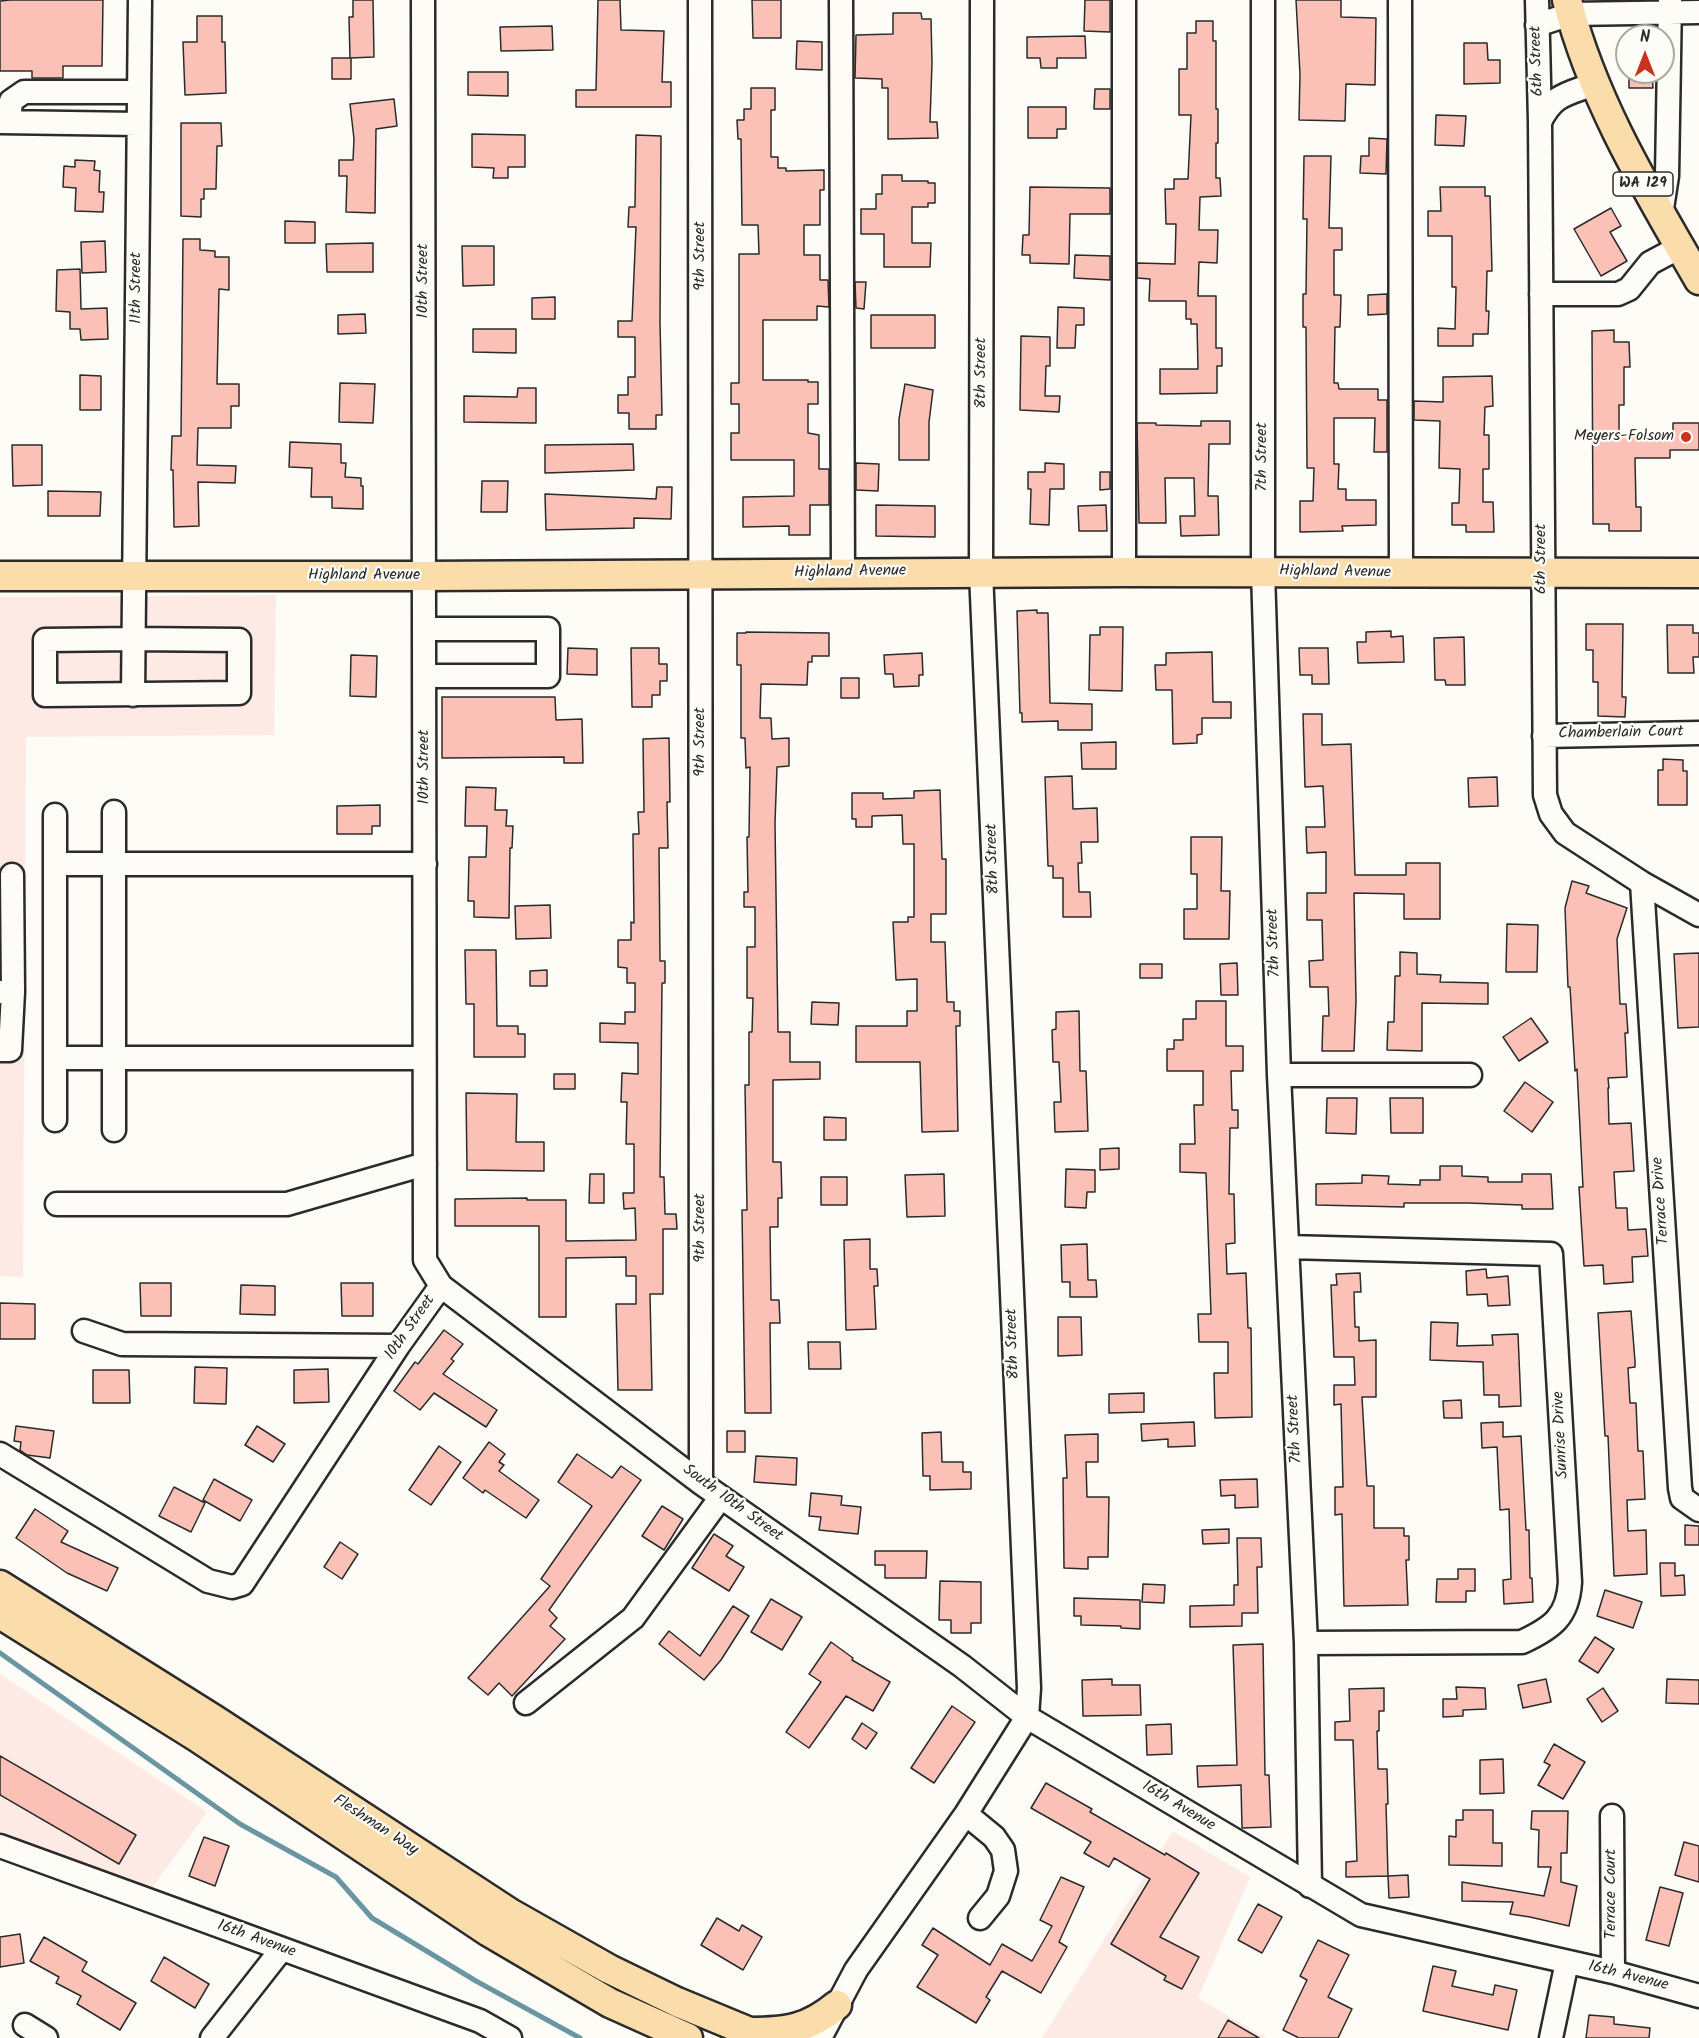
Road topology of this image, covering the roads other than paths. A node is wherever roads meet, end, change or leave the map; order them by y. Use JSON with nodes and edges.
{"nodes":[{"id":1,"x":140,"y":0,"type":"edge"},
{"id":2,"x":423,"y":0,"type":"edge"},
{"id":3,"x":700,"y":0,"type":"edge"},
{"id":4,"x":841,"y":0,"type":"edge"},
{"id":5,"x":982,"y":0,"type":"edge"},
{"id":6,"x":1124,"y":0,"type":"edge"},
{"id":7,"x":1263,"y":0,"type":"edge"},
{"id":8,"x":1400,"y":0,"type":"edge"},
{"id":9,"x":1537,"y":0,"type":"edge"},
{"id":10,"x":1670,"y":6,"type":"edge"},
{"id":11,"x":1569,"y":7,"type":"edge"},
{"id":12,"x":1699,"y":12,"type":"edge"},
{"id":13,"x":1537,"y":25,"type":"junction"},
{"id":14,"x":1594,"y":84,"type":"junction"},
{"id":15,"x":139,"y":92,"type":"junction"},
{"id":16,"x":5,"y":122,"type":"edge"},
{"id":17,"x":1540,"y":122,"type":"junction"},
{"id":18,"x":138,"y":124,"type":"junction"},
{"id":19,"x":1661,"y":215,"type":"junction"},
{"id":20,"x":1680,"y":247,"type":"junction"},
{"id":21,"x":1699,"y":280,"type":"edge"},
{"id":22,"x":1541,"y":294,"type":"junction"},
{"id":23,"x":981,"y":572,"type":"junction"},
{"id":24,"x":1124,"y":572,"type":"junction"},
{"id":25,"x":1263,"y":572,"type":"junction"},
{"id":26,"x":843,"y":573,"type":"junction"},
{"id":27,"x":1542,"y":573,"type":"junction"},
{"id":28,"x":1699,"y":573,"type":"edge"},
{"id":29,"x":1401,"y":574,"type":"junction"},
{"id":30,"x":701,"y":575,"type":"junction"},
{"id":31,"x":0,"y":576,"type":"edge"},
{"id":32,"x":135,"y":576,"type":"junction"},
{"id":33,"x":424,"y":576,"type":"junction"},
{"id":34,"x":424,"y":629,"type":"junction"},
{"id":35,"x":134,"y":639,"type":"junction"},
{"id":36,"x":425,"y":676,"type":"junction"},
{"id":37,"x":133,"y":695,"type":"junction"},
{"id":38,"x":1699,"y":733,"type":"edge"},
{"id":39,"x":1544,"y":736,"type":"junction"},
{"id":40,"x":114,"y":812,"type":"dead end"},
{"id":41,"x":55,"y":815,"type":"dead end"},
{"id":42,"x":55,"y":864,"type":"junction"},
{"id":43,"x":114,"y":864,"type":"junction"},
{"id":44,"x":425,"y":864,"type":"junction"},
{"id":45,"x":12,"y":876,"type":"dead end"},
{"id":46,"x":1642,"y":883,"type":"junction"},
{"id":47,"x":1699,"y":915,"type":"edge"},
{"id":48,"x":6,"y":992,"type":"edge"},
{"id":49,"x":0,"y":1050,"type":"edge"},
{"id":50,"x":55,"y":1058,"type":"junction"},
{"id":51,"x":114,"y":1058,"type":"junction"},
{"id":52,"x":424,"y":1058,"type":"junction"},
{"id":53,"x":1279,"y":1075,"type":"junction"},
{"id":54,"x":1470,"y":1075,"type":"dead end"},
{"id":55,"x":55,"y":1120,"type":"dead end"},
{"id":56,"x":114,"y":1130,"type":"dead end"},
{"id":57,"x":425,"y":1164,"type":"junction"},
{"id":58,"x":57,"y":1204,"type":"dead end"},
{"id":59,"x":1288,"y":1247,"type":"junction"},
{"id":60,"x":441,"y":1286,"type":"junction"},
{"id":61,"x":84,"y":1331,"type":"dead end"},
{"id":62,"x":398,"y":1346,"type":"junction"},
{"id":63,"x":0,"y":1454,"type":"edge"},
{"id":64,"x":701,"y":1483,"type":"junction"},
{"id":65,"x":721,"y":1497,"type":"junction"},
{"id":66,"x":1699,"y":1510,"type":"edge"},
{"id":67,"x":0,"y":1585,"type":"edge"},
{"id":68,"x":0,"y":1614,"type":"edge"},
{"id":69,"x":1306,"y":1643,"type":"junction"},
{"id":70,"x":526,"y":1703,"type":"dead end"},
{"id":71,"x":1027,"y":1717,"type":"junction"},
{"id":72,"x":966,"y":1814,"type":"junction"},
{"id":73,"x":1612,"y":1816,"type":"dead end"},
{"id":74,"x":0,"y":1846,"type":"edge"},
{"id":75,"x":1310,"y":1886,"type":"junction"},
{"id":76,"x":980,"y":1918,"type":"dead end"},
{"id":77,"x":281,"y":1950,"type":"junction"},
{"id":78,"x":1567,"y":1962,"type":"junction"},
{"id":79,"x":1613,"y":1972,"type":"junction"},
{"id":80,"x":1699,"y":1996,"type":"edge"},
{"id":81,"x":837,"y":2005,"type":"junction"},
{"id":82,"x":25,"y":2025,"type":"dead end"},
{"id":83,"x":757,"y":2035,"type":"edge"},
{"id":84,"x":46,"y":2038,"type":"edge"},
{"id":85,"x":212,"y":2038,"type":"edge"},
{"id":86,"x":510,"y":2038,"type":"edge"},
{"id":87,"x":688,"y":2038,"type":"edge"},
{"id":88,"x":820,"y":2038,"type":"edge"},
{"id":89,"x":1551,"y":2038,"type":"edge"}],
"edges":[{"from":1,"to":15,"type":"street","name":"11th Street"},
{"from":2,"to":33,"type":"street","name":"10th Street"},
{"from":3,"to":30,"type":"street","name":"9th Street"},
{"from":4,"to":26,"type":"street"},
{"from":5,"to":23,"type":"street","name":"8th Street"},
{"from":6,"to":24,"type":"street"},
{"from":7,"to":25,"type":"street","name":"7th Street"},
{"from":8,"to":29,"type":"street"},
{"from":9,"to":13,"type":"street","name":"6th Street"},
{"from":10,"to":11,"type":"street"},
{"from":10,"to":12,"type":"street"},
{"from":10,"to":19,"type":"street"},
{"from":11,"to":13,"type":"street"},
{"from":11,"to":14,"type":"main road","number":"WA 129"},
{"from":13,"to":17,"type":"street","name":"6th Street"},
{"from":14,"to":17,"type":"street","name":"6th Street"},
{"from":14,"to":19,"type":"main road","number":"WA 129"},
{"from":15,"to":16,"type":"street"},
{"from":15,"to":18,"type":"street","name":"11th Street"},
{"from":16,"to":18,"type":"street"},
{"from":17,"to":22,"type":"street","name":"6th Street"},
{"from":18,"to":32,"type":"street","name":"11th Street"},
{"from":19,"to":20,"type":"main road","number":"WA 129"},
{"from":20,"to":21,"type":"main road","number":"WA 129"},
{"from":20,"to":22,"type":"street"},
{"from":22,"to":27,"type":"street","name":"6th Street"},
{"from":23,"to":24,"type":"main road","name":"Highland Avenue"},
{"from":23,"to":26,"type":"main road","name":"Highland Avenue"},
{"from":23,"to":71,"type":"street","name":"8th Street"},
{"from":24,"to":25,"type":"main road","name":"Highland Avenue"},
{"from":25,"to":29,"type":"main road","name":"Highland Avenue"},
{"from":25,"to":53,"type":"street","name":"7th Street"},
{"from":26,"to":30,"type":"main road","name":"Highland Avenue"},
{"from":27,"to":28,"type":"main road","name":"Highland Avenue"},
{"from":27,"to":29,"type":"main road","name":"Highland Avenue"},
{"from":27,"to":39,"type":"street","name":"6th Street"},
{"from":30,"to":33,"type":"main road","name":"Highland Avenue"},
{"from":30,"to":64,"type":"street","name":"9th Street"},
{"from":31,"to":32,"type":"main road","name":"Highland Avenue"},
{"from":32,"to":33,"type":"main road","name":"Highland Avenue"},
{"from":32,"to":35,"type":"street","name":"11th Street"},
{"from":33,"to":34,"type":"street","name":"10th Street"},
{"from":34,"to":36,"type":"street","name":"10th Street"},
{"from":34,"to":36,"type":"street"},
{"from":35,"to":37,"type":"street","name":"11th Street"},
{"from":35,"to":37,"type":"street"},
{"from":35,"to":37,"type":"street"},
{"from":36,"to":44,"type":"street","name":"10th Street"},
{"from":38,"to":39,"type":"street","name":"Chamberlain Court"},
{"from":39,"to":46,"type":"street","name":"6th Street"},
{"from":40,"to":43,"type":"street"},
{"from":41,"to":42,"type":"street"},
{"from":42,"to":43,"type":"street"},
{"from":42,"to":50,"type":"street"},
{"from":43,"to":44,"type":"street"},
{"from":43,"to":51,"type":"street"},
{"from":44,"to":52,"type":"street","name":"10th Street"},
{"from":45,"to":48,"type":"street"},
{"from":46,"to":47,"type":"street","name":"6th Street"},
{"from":46,"to":66,"type":"street","name":"Terrace Drive"},
{"from":48,"to":49,"type":"street"},
{"from":50,"to":51,"type":"street"},
{"from":50,"to":55,"type":"street"},
{"from":51,"to":52,"type":"street"},
{"from":51,"to":56,"type":"street"},
{"from":52,"to":57,"type":"street","name":"10th Street"},
{"from":53,"to":54,"type":"street"},
{"from":53,"to":59,"type":"street","name":"7th Street"},
{"from":57,"to":58,"type":"street"},
{"from":57,"to":60,"type":"street","name":"10th Street"},
{"from":59,"to":69,"type":"street","name":"7th Street"},
{"from":59,"to":69,"type":"street","name":"Sunrise Drive"},
{"from":60,"to":62,"type":"street","name":"10th Street"},
{"from":60,"to":64,"type":"street","name":"South 10th Street"},
{"from":61,"to":62,"type":"street"},
{"from":62,"to":63,"type":"street","name":"10th Street"},
{"from":64,"to":65,"type":"street","name":"South 10th Street"},
{"from":65,"to":70,"type":"street"},
{"from":65,"to":71,"type":"street","name":"South 10th Street"},
{"from":67,"to":83,"type":"main road","name":"Fleshman Way"},
{"from":68,"to":87,"type":"main road","name":"Fleshman Way"},
{"from":69,"to":75,"type":"street","name":"7th Street"},
{"from":71,"to":72,"type":"street"},
{"from":71,"to":75,"type":"street","name":"16th Avenue"},
{"from":72,"to":76,"type":"street"},
{"from":72,"to":81,"type":"street"},
{"from":73,"to":79,"type":"street","name":"Terrace Court"},
{"from":74,"to":77,"type":"street","name":"16th Avenue"},
{"from":75,"to":78,"type":"street","name":"16th Avenue"},
{"from":77,"to":85,"type":"street"},
{"from":77,"to":86,"type":"street","name":"16th Avenue"},
{"from":78,"to":79,"type":"street","name":"16th Avenue"},
{"from":78,"to":89,"type":"street"},
{"from":79,"to":80,"type":"street","name":"16th Avenue"},
{"from":81,"to":83,"type":"main road"},
{"from":81,"to":88,"type":"street"},
{"from":82,"to":84,"type":"street"}]}
